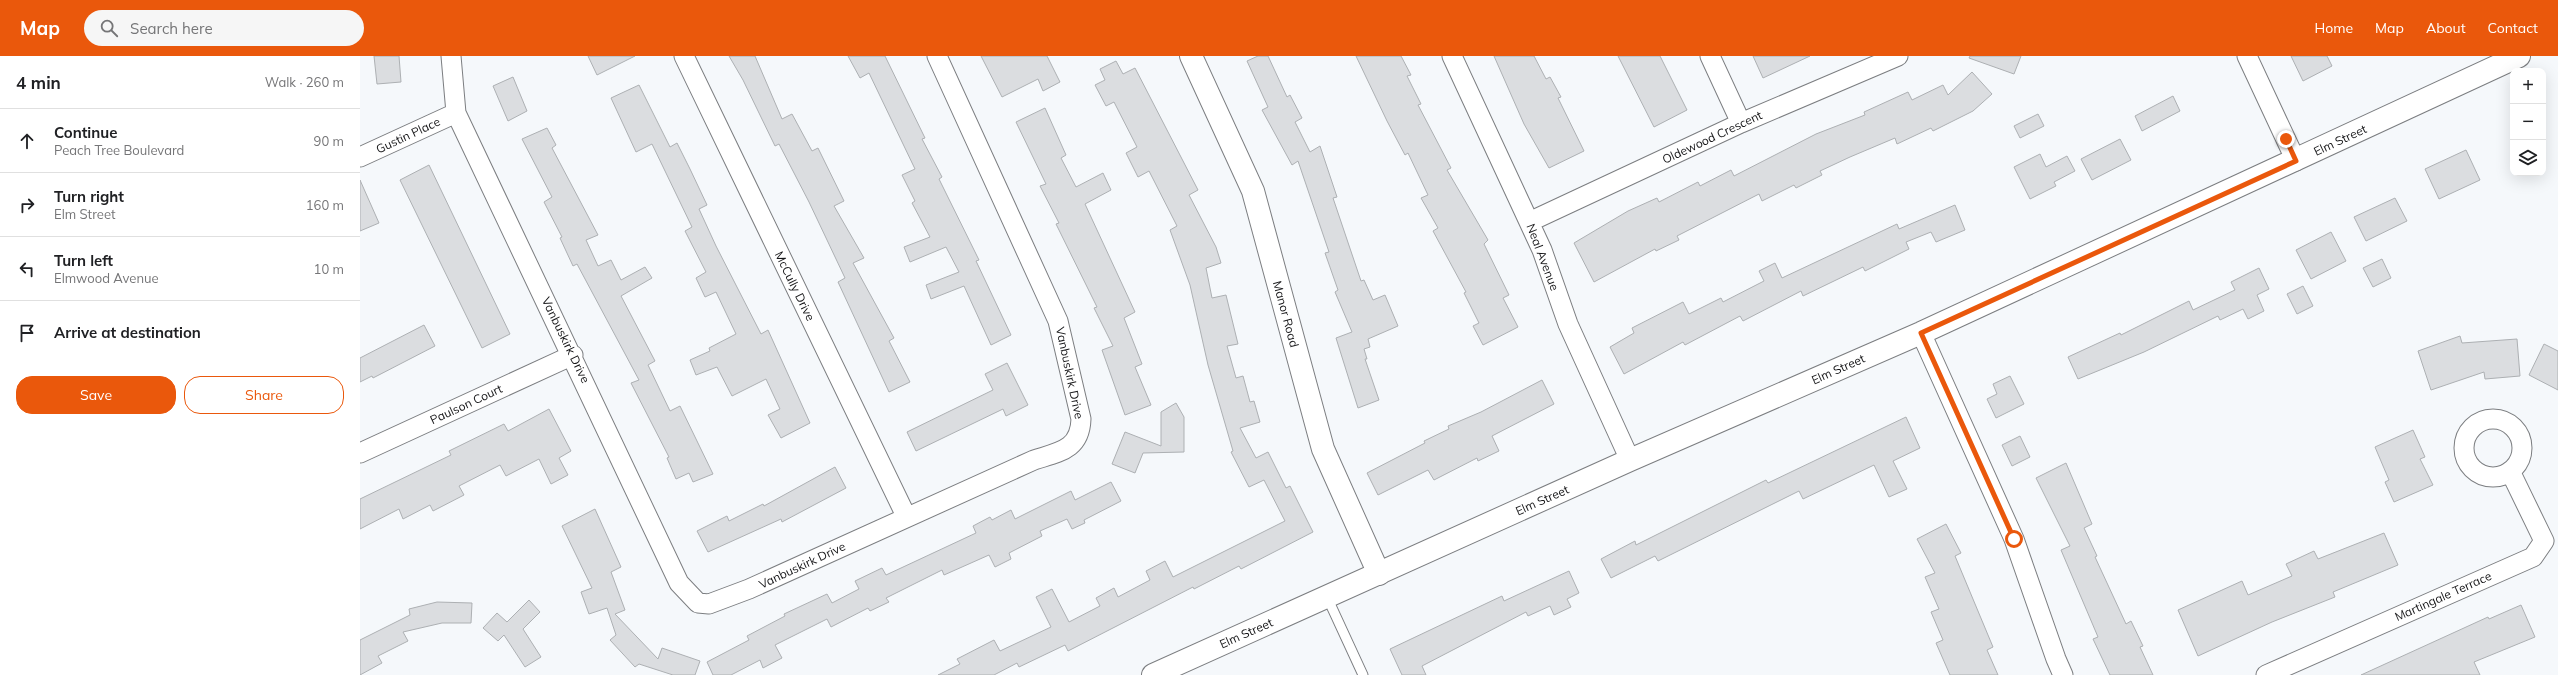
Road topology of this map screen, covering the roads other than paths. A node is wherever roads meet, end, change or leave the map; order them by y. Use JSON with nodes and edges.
{"nodes":[{"id":1,"x":451,"y":56,"type":"edge"},
{"id":2,"x":684,"y":56,"type":"edge"},
{"id":3,"x":937,"y":56,"type":"edge"},
{"id":4,"x":1191,"y":56,"type":"edge"},
{"id":5,"x":1452,"y":56,"type":"edge"},
{"id":6,"x":1710,"y":56,"type":"edge"},
{"id":7,"x":1898,"y":56,"type":"edge"},
{"id":8,"x":2247,"y":56,"type":"edge"},
{"id":9,"x":2519,"y":56,"type":"edge"},
{"id":10,"x":456,"y":113,"type":"junction"},
{"id":11,"x":1741,"y":124,"type":"junction"},
{"id":12,"x":360,"y":157,"type":"edge"},
{"id":13,"x":2296,"y":161,"type":"junction"},
{"id":14,"x":1529,"y":222,"type":"junction"},
{"id":15,"x":1921,"y":333,"type":"junction"},
{"id":16,"x":573,"y":355,"type":"junction"},
{"id":17,"x":360,"y":453,"type":"edge"},
{"id":18,"x":1630,"y":460,"type":"junction"},
{"id":19,"x":2510,"y":471,"type":"dead end"},
{"id":20,"x":906,"y":516,"type":"junction"},
{"id":21,"x":1379,"y":574,"type":"junction"},
{"id":22,"x":1327,"y":597,"type":"junction"},
{"id":23,"x":1153,"y":675,"type":"edge"},
{"id":24,"x":1363,"y":675,"type":"edge"},
{"id":25,"x":2064,"y":675,"type":"edge"},
{"id":26,"x":2266,"y":675,"type":"edge"}],
"edges":[{"from":1,"to":10,"type":"street","name":"Vanbuskirk Drive"},
{"from":2,"to":20,"type":"street","name":"McCully Drive"},
{"from":3,"to":20,"type":"street","name":"Vanbuskirk Drive"},
{"from":4,"to":21,"type":"main road","name":"Manor Road"},
{"from":5,"to":14,"type":"street","name":"Neal Avenue"},
{"from":6,"to":11,"type":"street"},
{"from":7,"to":11,"type":"street","name":"Oldewood Crescent"},
{"from":8,"to":13,"type":"street"},
{"from":9,"to":13,"type":"main road","name":"Elm Street"},
{"from":10,"to":12,"type":"street","name":"Gustin Place"},
{"from":10,"to":16,"type":"street","name":"Vanbuskirk Drive"},
{"from":11,"to":14,"type":"street","name":"Oldewood Crescent"},
{"from":13,"to":15,"type":"main road","name":"Elm Street"},
{"from":14,"to":18,"type":"street","name":"Neal Avenue"},
{"from":15,"to":18,"type":"main road","name":"Elm Street"},
{"from":15,"to":25,"type":"street"},
{"from":16,"to":17,"type":"street","name":"Paulson Court"},
{"from":16,"to":20,"type":"street","name":"Vanbuskirk Drive"},
{"from":18,"to":21,"type":"main road","name":"Elm Street"},
{"from":19,"to":26,"type":"street","name":"Martingale Terrace"},
{"from":21,"to":22,"type":"main road","name":"Elm Street"},
{"from":22,"to":23,"type":"main road","name":"Elm Street"},
{"from":22,"to":24,"type":"lane"}]}
